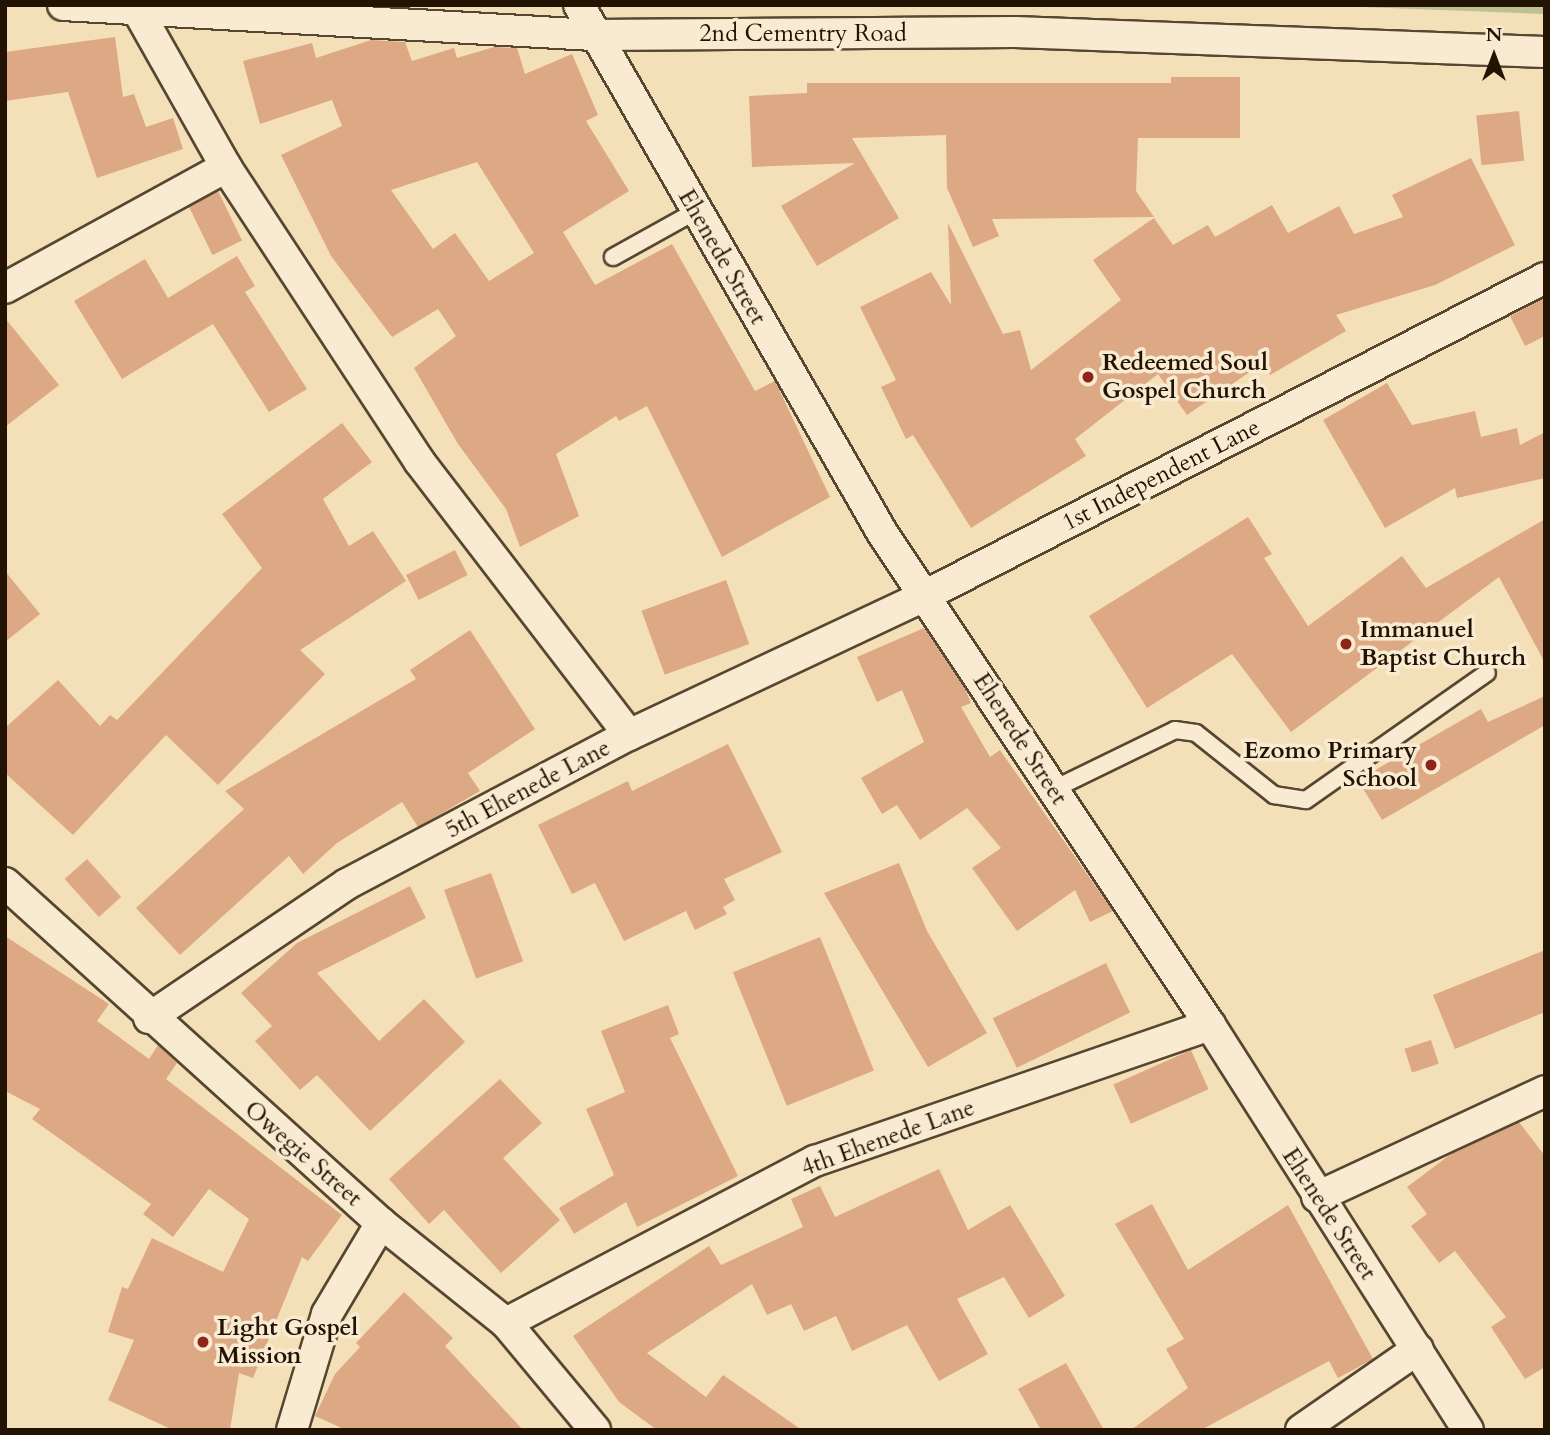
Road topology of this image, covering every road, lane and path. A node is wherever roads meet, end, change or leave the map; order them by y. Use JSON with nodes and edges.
{"nodes":[{"id":1,"x":63,"y":5,"type":"edge"},
{"id":2,"x":579,"y":5,"type":"edge"},
{"id":3,"x":139,"y":13,"type":"junction"},
{"id":4,"x":593,"y":35,"type":"junction"},
{"id":5,"x":1545,"y":52,"type":"edge"},
{"id":6,"x":226,"y":167,"type":"junction"},
{"id":7,"x":696,"y":211,"type":"junction"},
{"id":8,"x":613,"y":257,"type":"dead end"},
{"id":9,"x":1545,"y":278,"type":"edge"},
{"id":10,"x":5,"y":288,"type":"edge"},
{"id":11,"x":926,"y":595,"type":"junction"},
{"id":12,"x":1487,"y":673,"type":"dead end"},
{"id":13,"x":629,"y":735,"type":"junction"},
{"id":14,"x":1052,"y":790,"type":"junction"},
{"id":15,"x":5,"y":883,"type":"edge"},
{"id":16,"x":149,"y":1018,"type":"junction"},
{"id":17,"x":1210,"y":1025,"type":"junction"},
{"id":18,"x":1545,"y":1091,"type":"edge"},
{"id":19,"x":1317,"y":1197,"type":"junction"},
{"id":20,"x":381,"y":1223,"type":"junction"},
{"id":21,"x":506,"y":1323,"type":"junction"},
{"id":22,"x":1418,"y":1349,"type":"junction"},
{"id":23,"x":292,"y":1430,"type":"edge"},
{"id":24,"x":594,"y":1430,"type":"edge"},
{"id":25,"x":1301,"y":1430,"type":"edge"},
{"id":26,"x":1468,"y":1430,"type":"edge"}],
"edges":[{"from":1,"to":3,"type":"street","name":"2nd Cementry Road"},
{"from":2,"to":4,"type":"street","name":"Ehenede Street"},
{"from":3,"to":4,"type":"street","name":"2nd Cementry Road"},
{"from":3,"to":6,"type":"street"},
{"from":4,"to":5,"type":"street","name":"2nd Cementry Road"},
{"from":4,"to":7,"type":"street","name":"Ehenede Street"},
{"from":6,"to":10,"type":"street"},
{"from":6,"to":13,"type":"street"},
{"from":7,"to":8,"type":"lane"},
{"from":7,"to":11,"type":"street","name":"Ehenede Street"},
{"from":9,"to":11,"type":"street","name":"1st Independent Lane"},
{"from":11,"to":13,"type":"street","name":"5th Ehenede Lane"},
{"from":11,"to":14,"type":"street","name":"Ehenede Street"},
{"from":12,"to":14,"type":"lane"},
{"from":13,"to":16,"type":"street","name":"5th Ehenede Lane"},
{"from":14,"to":17,"type":"street","name":"Ehenede Street"},
{"from":15,"to":16,"type":"street","name":"Owegie Street"},
{"from":16,"to":20,"type":"street","name":"Owegie Street"},
{"from":17,"to":19,"type":"street","name":"Ehenede Street"},
{"from":17,"to":21,"type":"street","name":"4th Ehenede Lane"},
{"from":18,"to":19,"type":"street"},
{"from":19,"to":22,"type":"street","name":"Ehenede Street"},
{"from":20,"to":21,"type":"street","name":"Owegie Street"},
{"from":20,"to":23,"type":"street"},
{"from":21,"to":24,"type":"street","name":"Owegie Street"},
{"from":22,"to":25,"type":"street"},
{"from":22,"to":26,"type":"street","name":"Ehenede Street"}]}
